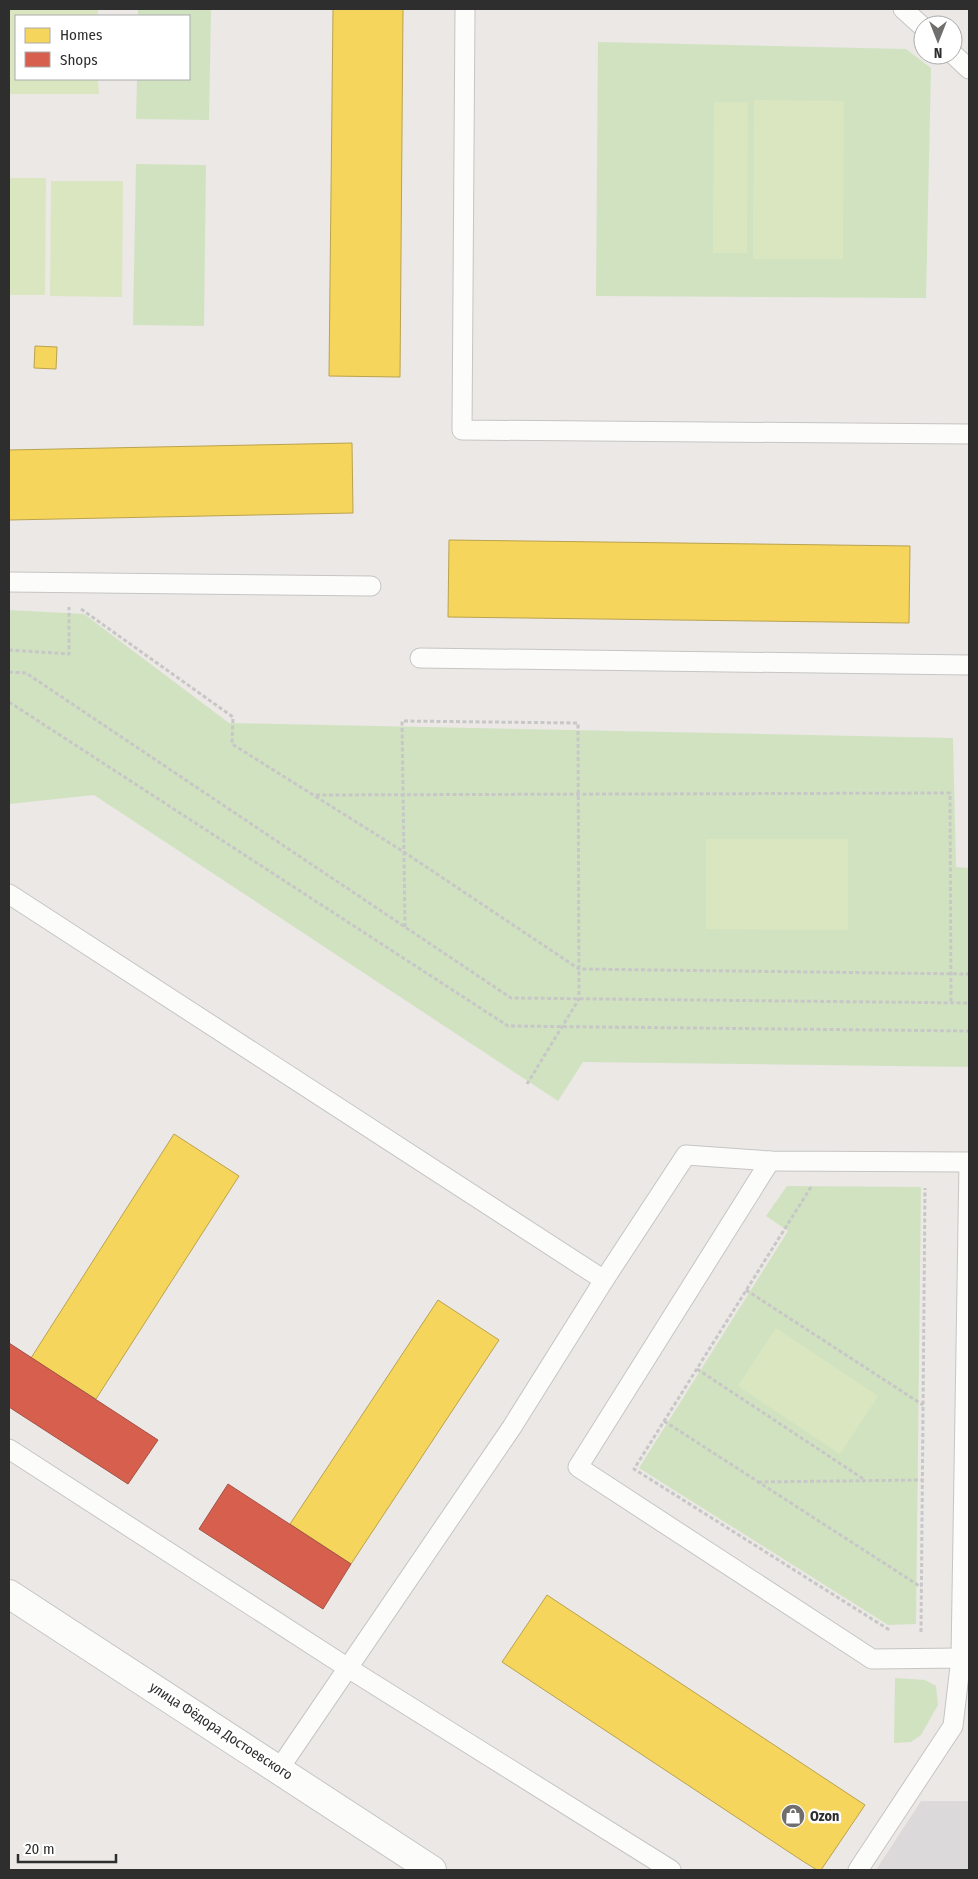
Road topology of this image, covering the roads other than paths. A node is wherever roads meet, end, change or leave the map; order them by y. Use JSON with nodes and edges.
{"nodes":[{"id":1,"x":465,"y":9,"type":"edge"},
{"id":2,"x":903,"y":9,"type":"edge"},
{"id":3,"x":913,"y":18,"type":"edge"},
{"id":4,"x":969,"y":434,"type":"edge"},
{"id":5,"x":9,"y":582,"type":"edge"},
{"id":6,"x":371,"y":586,"type":"dead end"},
{"id":7,"x":420,"y":658,"type":"dead end"},
{"id":8,"x":969,"y":666,"type":"edge"},
{"id":9,"x":9,"y":894,"type":"edge"},
{"id":10,"x":770,"y":1161,"type":"junction"},
{"id":11,"x":969,"y":1162,"type":"edge"},
{"id":12,"x":604,"y":1280,"type":"junction"},
{"id":13,"x":9,"y":1449,"type":"edge"},
{"id":14,"x":9,"y":1594,"type":"edge"},
{"id":15,"x":961,"y":1658,"type":"junction"},
{"id":16,"x":348,"y":1668,"type":"junction"},
{"id":17,"x":961,"y":1726,"type":"edge"},
{"id":18,"x":279,"y":1769,"type":"junction"},
{"id":19,"x":432,"y":1870,"type":"edge"},
{"id":20,"x":671,"y":1870,"type":"edge"},
{"id":21,"x":858,"y":1870,"type":"edge"}],
"edges":[{"from":1,"to":4,"type":"lane"},
{"from":2,"to":3,"type":"lane"},
{"from":5,"to":6,"type":"lane"},
{"from":7,"to":8,"type":"lane"},
{"from":9,"to":12,"type":"lane"},
{"from":10,"to":11,"type":"lane"},
{"from":10,"to":12,"type":"lane"},
{"from":10,"to":15,"type":"lane"},
{"from":11,"to":15,"type":"lane"},
{"from":12,"to":16,"type":"lane"},
{"from":13,"to":16,"type":"lane"},
{"from":14,"to":18,"type":"street","name":"улица Фёдора Достоевского"},
{"from":15,"to":17,"type":"lane"},
{"from":16,"to":18,"type":"lane"},
{"from":16,"to":20,"type":"lane"},
{"from":17,"to":21,"type":"lane"},
{"from":18,"to":19,"type":"street","name":"улица Фёдора Достоевского"}]}
